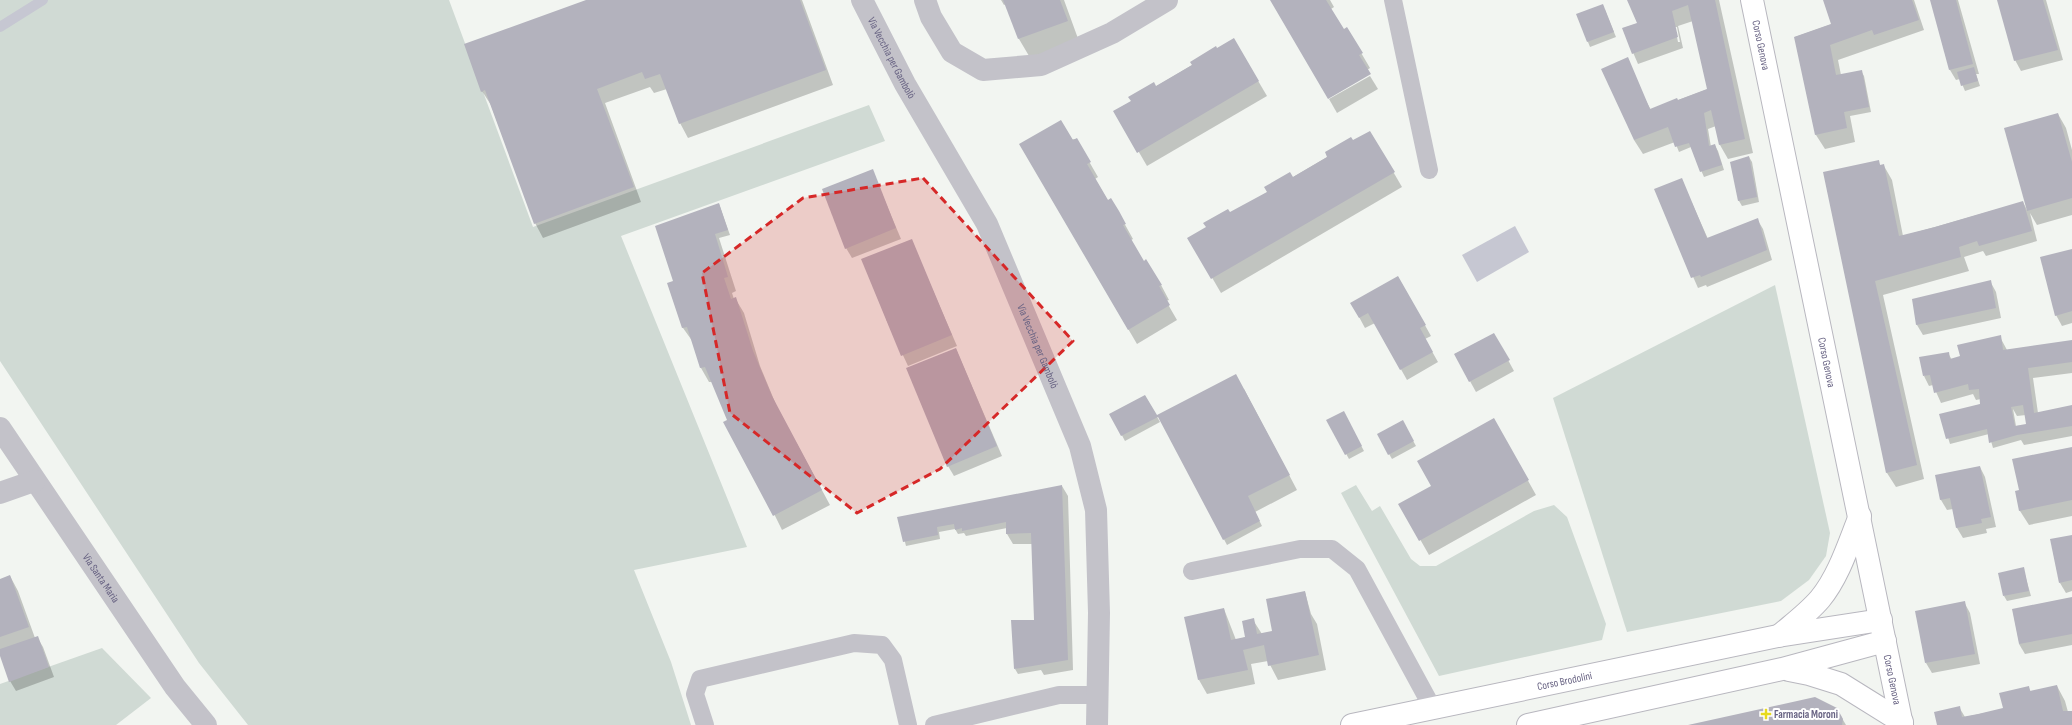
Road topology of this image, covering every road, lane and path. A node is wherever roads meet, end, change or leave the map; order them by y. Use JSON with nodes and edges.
{"nodes":[{"id":1,"x":862,"y":0,"type":"edge"},
{"id":2,"x":925,"y":0,"type":"edge"},
{"id":3,"x":1167,"y":0,"type":"edge"},
{"id":4,"x":1393,"y":0,"type":"edge"},
{"id":5,"x":1752,"y":0,"type":"edge"},
{"id":6,"x":1429,"y":170,"type":"dead end"},
{"id":7,"x":0,"y":428,"type":"edge"},
{"id":8,"x":34,"y":481,"type":"junction"},
{"id":9,"x":0,"y":493,"type":"edge"},
{"id":10,"x":1860,"y":516,"type":"junction"},
{"id":11,"x":1192,"y":571,"type":"dead end"},
{"id":12,"x":1881,"y":620,"type":"junction"},
{"id":13,"x":1778,"y":636,"type":"junction"},
{"id":14,"x":1885,"y":641,"type":"junction"},
{"id":15,"x":1782,"y":669,"type":"junction"},
{"id":16,"x":1097,"y":695,"type":"junction"},
{"id":17,"x":1432,"y":707,"type":"junction"},
{"id":18,"x":1902,"y":724,"type":"edge"},
{"id":19,"x":206,"y":725,"type":"edge"},
{"id":20,"x":704,"y":725,"type":"edge"},
{"id":21,"x":908,"y":725,"type":"edge"},
{"id":22,"x":934,"y":725,"type":"edge"},
{"id":23,"x":1098,"y":725,"type":"edge"},
{"id":24,"x":1352,"y":725,"type":"edge"},
{"id":25,"x":1528,"y":725,"type":"edge"}],
"edges":[{"from":1,"to":16,"type":"street","name":"Via Vecchia per Gambolò"},
{"from":2,"to":3,"type":"street"},
{"from":4,"to":6,"type":"lane"},
{"from":5,"to":10,"type":"main road","name":"Corso Genova"},
{"from":7,"to":8,"type":"street","name":"Via Santa Maria"},
{"from":8,"to":9,"type":"street"},
{"from":8,"to":19,"type":"street","name":"Via Santa Maria"},
{"from":10,"to":12,"type":"main road","name":"Corso Genova"},
{"from":10,"to":13,"type":"main road","name":"Corso Brodolini"},
{"from":11,"to":17,"type":"lane"},
{"from":12,"to":13,"type":"main road","name":"Corso Brodolini"},
{"from":12,"to":14,"type":"main road","name":"Corso Genova"},
{"from":13,"to":17,"type":"main road","name":"Corso Brodolini"},
{"from":14,"to":15,"type":"main road"},
{"from":14,"to":18,"type":"main road","name":"Corso Genova"},
{"from":15,"to":18,"type":"main road"},
{"from":15,"to":25,"type":"main road"},
{"from":16,"to":22,"type":"lane"},
{"from":16,"to":23,"type":"street","name":"Via Vecchia per Gambolò"},
{"from":17,"to":24,"type":"main road","name":"Corso Brodolini"},
{"from":20,"to":21,"type":"lane"}]}
